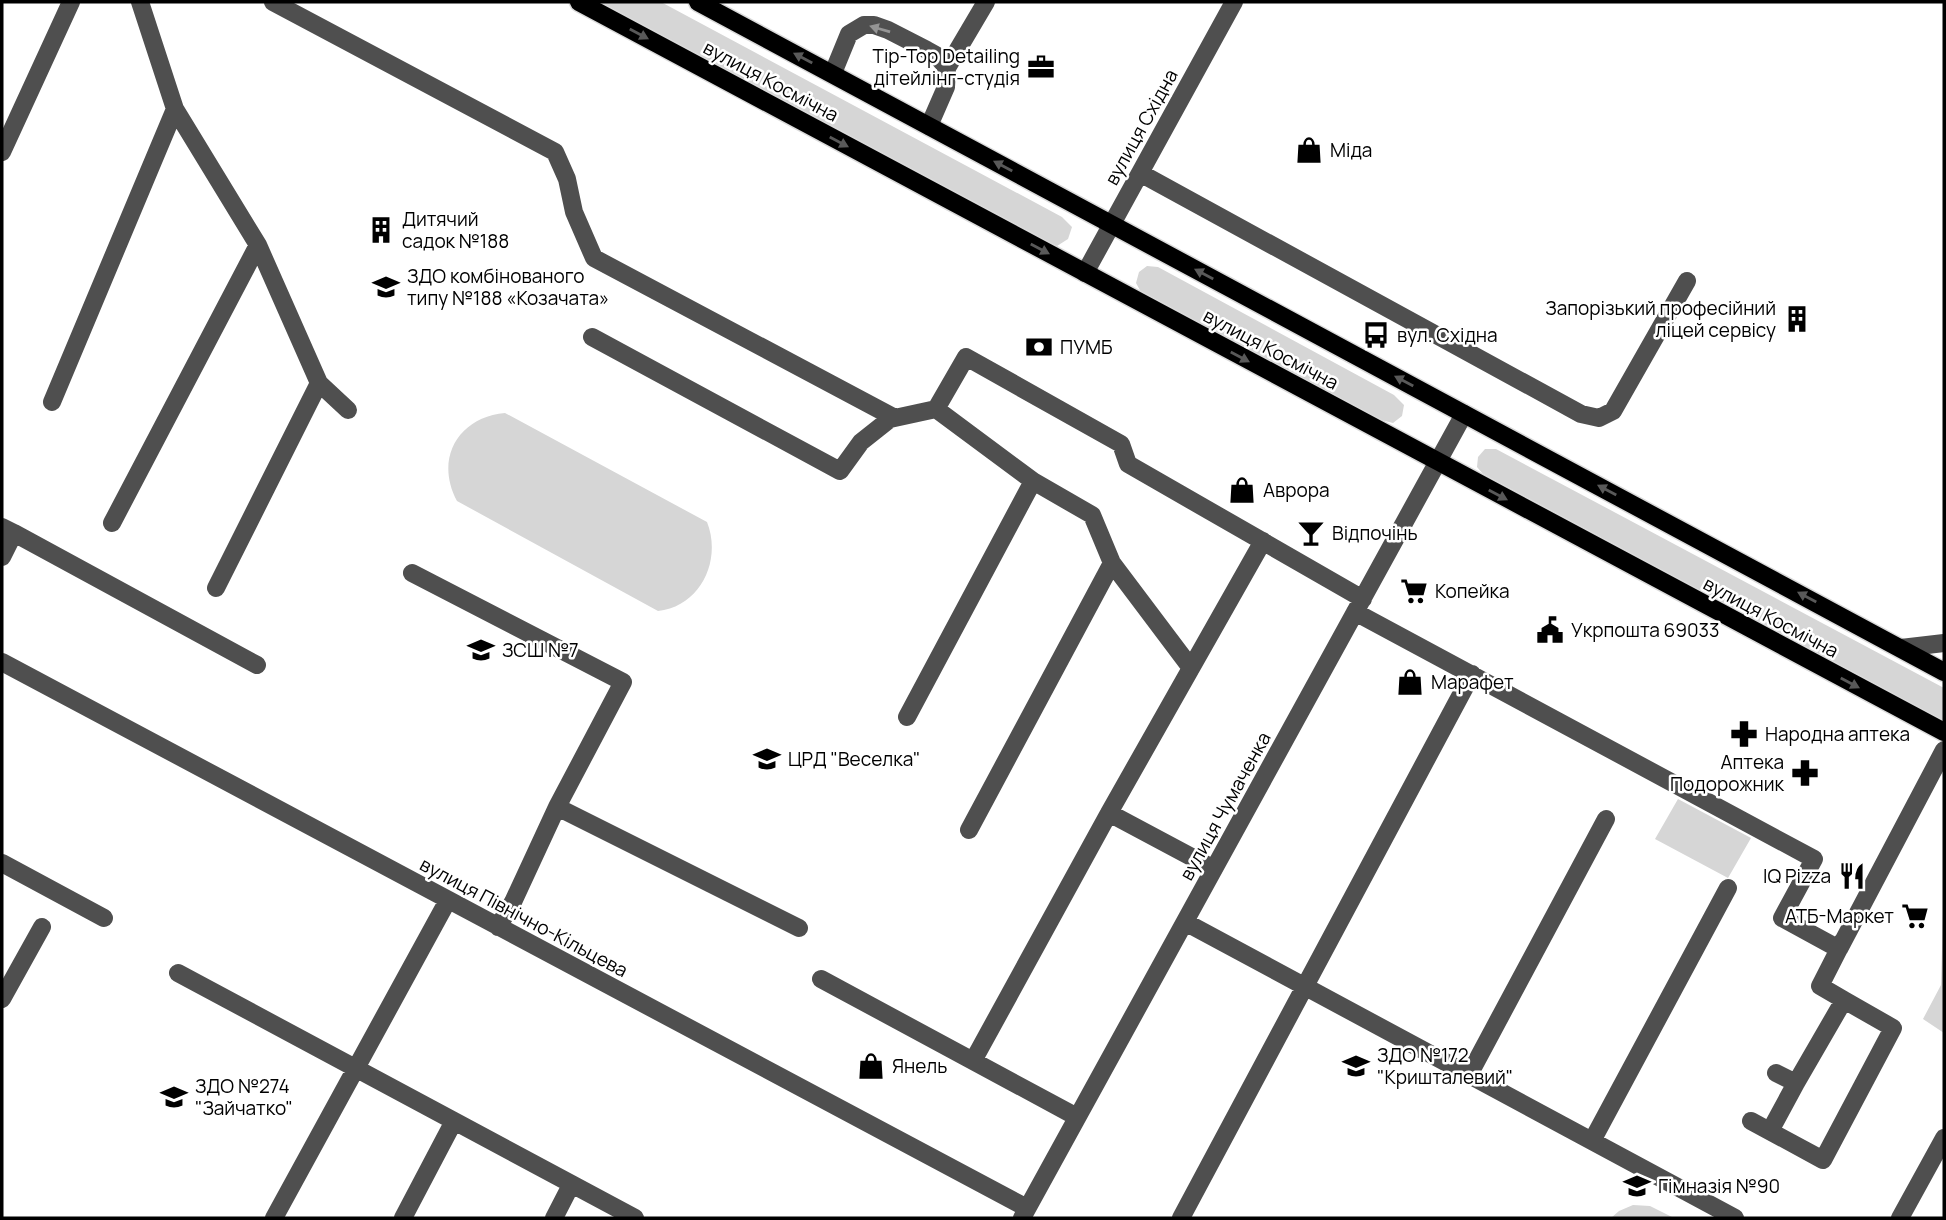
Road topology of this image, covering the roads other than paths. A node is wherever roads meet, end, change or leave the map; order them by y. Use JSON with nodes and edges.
{"nodes":[{"id":1,"x":71,"y":2,"type":"edge"},
{"id":2,"x":140,"y":2,"type":"edge"},
{"id":3,"x":273,"y":2,"type":"edge"},
{"id":4,"x":579,"y":2,"type":"edge"},
{"id":5,"x":986,"y":2,"type":"edge"},
{"id":6,"x":1234,"y":2,"type":"edge"},
{"id":7,"x":703,"y":3,"type":"edge"},
{"id":8,"x":947,"y":68,"type":"junction"},
{"id":9,"x":833,"y":73,"type":"junction"},
{"id":10,"x":175,"y":109,"type":"junction"},
{"id":11,"x":929,"y":126,"type":"junction"},
{"id":12,"x":2,"y":152,"type":"edge"},
{"id":13,"x":1140,"y":173,"type":"junction"},
{"id":14,"x":1111,"y":224,"type":"junction"},
{"id":15,"x":258,"y":246,"type":"junction"},
{"id":16,"x":1084,"y":273,"type":"junction"},
{"id":17,"x":1687,"y":281,"type":"dead end"},
{"id":18,"x":592,"y":337,"type":"dead end"},
{"id":19,"x":319,"y":383,"type":"junction"},
{"id":20,"x":52,"y":402,"type":"dead end"},
{"id":21,"x":936,"y":408,"type":"junction"},
{"id":22,"x":348,"y":410,"type":"dead end"},
{"id":23,"x":1464,"y":414,"type":"junction"},
{"id":24,"x":895,"y":418,"type":"junction"},
{"id":25,"x":1437,"y":463,"type":"junction"},
{"id":26,"x":1033,"y":481,"type":"junction"},
{"id":27,"x":112,"y":523,"type":"dead end"},
{"id":28,"x":8,"y":530,"type":"edge"},
{"id":29,"x":1263,"y":541,"type":"junction"},
{"id":30,"x":2,"y":556,"type":"edge"},
{"id":31,"x":1112,"y":563,"type":"junction"},
{"id":32,"x":412,"y":573,"type":"dead end"},
{"id":33,"x":216,"y":588,"type":"dead end"},
{"id":34,"x":1359,"y":605,"type":"junction"},
{"id":35,"x":1944,"y":643,"type":"edge"},
{"id":36,"x":1901,"y":648,"type":"junction"},
{"id":37,"x":2,"y":662,"type":"edge"},
{"id":38,"x":257,"y":665,"type":"dead end"},
{"id":39,"x":1191,"y":668,"type":"junction"},
{"id":40,"x":1944,"y":672,"type":"edge"},
{"id":41,"x":1472,"y":674,"type":"junction"},
{"id":42,"x":907,"y":716,"type":"dead end"},
{"id":43,"x":1944,"y":732,"type":"edge"},
{"id":44,"x":1944,"y":750,"type":"edge"},
{"id":45,"x":557,"y":807,"type":"junction"},
{"id":46,"x":1109,"y":813,"type":"junction"},
{"id":47,"x":1606,"y":819,"type":"dead end"},
{"id":48,"x":969,"y":830,"type":"dead end"},
{"id":49,"x":2,"y":863,"type":"edge"},
{"id":50,"x":1214,"y":869,"type":"junction"},
{"id":51,"x":1728,"y":888,"type":"dead end"},
{"id":52,"x":448,"y":900,"type":"junction"},
{"id":53,"x":104,"y":918,"type":"dead end"},
{"id":54,"x":1185,"y":922,"type":"junction"},
{"id":55,"x":41,"y":927,"type":"dead end"},
{"id":56,"x":498,"y":927,"type":"junction"},
{"id":57,"x":799,"y":928,"type":"dead end"},
{"id":58,"x":1839,"y":949,"type":"junction"},
{"id":59,"x":178,"y":973,"type":"dead end"},
{"id":60,"x":821,"y":979,"type":"dead end"},
{"id":61,"x":1305,"y":987,"type":"junction"},
{"id":62,"x":2,"y":999,"type":"edge"},
{"id":63,"x":1844,"y":1000,"type":"junction"},
{"id":64,"x":973,"y":1061,"type":"junction"},
{"id":65,"x":356,"y":1068,"type":"junction"},
{"id":66,"x":1776,"y":1073,"type":"dead end"},
{"id":67,"x":1469,"y":1074,"type":"junction"},
{"id":68,"x":1796,"y":1083,"type":"junction"},
{"id":69,"x":1077,"y":1118,"type":"junction"},
{"id":70,"x":454,"y":1121,"type":"junction"},
{"id":71,"x":1751,"y":1121,"type":"dead end"},
{"id":72,"x":1770,"y":1131,"type":"junction"},
{"id":73,"x":1944,"y":1138,"type":"edge"},
{"id":74,"x":1592,"y":1142,"type":"junction"},
{"id":75,"x":571,"y":1185,"type":"junction"},
{"id":76,"x":1024,"y":1213,"type":"edge"},
{"id":77,"x":274,"y":1218,"type":"edge"},
{"id":78,"x":403,"y":1218,"type":"edge"},
{"id":79,"x":554,"y":1218,"type":"edge"},
{"id":80,"x":635,"y":1218,"type":"edge"},
{"id":81,"x":1181,"y":1218,"type":"edge"},
{"id":82,"x":1735,"y":1218,"type":"edge"},
{"id":83,"x":1899,"y":1218,"type":"edge"}],
"edges":[{"from":1,"to":12,"type":"street"},
{"from":2,"to":10,"type":"street"},
{"from":3,"to":24,"type":"street"},
{"from":4,"to":16,"type":"main road","name":"вулиця Космічна","one_way":true},
{"from":5,"to":8,"type":"street"},
{"from":6,"to":13,"type":"street","name":"вулиця Східна"},
{"from":9,"to":7,"type":"main road","name":"вулиця Космічна","one_way":true},
{"from":8,"to":9,"type":"street","one_way":true},
{"from":8,"to":11,"type":"street"},
{"from":9,"to":11,"type":"main road","name":"вулиця Космічна"},
{"from":10,"to":15,"type":"street"},
{"from":10,"to":20,"type":"street"},
{"from":14,"to":11,"type":"main road","name":"вулиця Космічна","one_way":true},
{"from":13,"to":14,"type":"street","name":"вулиця Східна"},
{"from":13,"to":17,"type":"street"},
{"from":14,"to":16,"type":"street","name":"вулиця Східна"},
{"from":23,"to":14,"type":"main road","name":"вулиця Космічна","one_way":true},
{"from":15,"to":19,"type":"street"},
{"from":15,"to":27,"type":"street"},
{"from":16,"to":25,"type":"main road","name":"вулиця Космічна","one_way":true},
{"from":18,"to":24,"type":"street"},
{"from":19,"to":22,"type":"street"},
{"from":19,"to":33,"type":"street"},
{"from":21,"to":24,"type":"street"},
{"from":21,"to":26,"type":"street"},
{"from":21,"to":29,"type":"street"},
{"from":23,"to":25,"type":"street","name":"вулиця Чумаченка"},
{"from":36,"to":23,"type":"main road","name":"вулиця Космічна","one_way":true},
{"from":25,"to":34,"type":"street","name":"вулиця Чумаченка"},
{"from":25,"to":43,"type":"main road","name":"вулиця Космічна","one_way":true},
{"from":26,"to":31,"type":"street"},
{"from":26,"to":42,"type":"street"},
{"from":28,"to":30,"type":"street"},
{"from":28,"to":38,"type":"street"},
{"from":29,"to":34,"type":"street"},
{"from":29,"to":39,"type":"street"},
{"from":31,"to":39,"type":"street"},
{"from":31,"to":48,"type":"street"},
{"from":32,"to":45,"type":"street"},
{"from":34,"to":41,"type":"street"},
{"from":34,"to":50,"type":"street","name":"вулиця Чумаченка"},
{"from":35,"to":36,"type":"street"},
{"from":36,"to":40,"type":"main road","name":"вулиця Космічна"},
{"from":37,"to":52,"type":"street","name":"вулиця Північно-Кільцева"},
{"from":39,"to":46,"type":"street"},
{"from":41,"to":58,"type":"street"},
{"from":41,"to":61,"type":"street"},
{"from":44,"to":58,"type":"street"},
{"from":45,"to":56,"type":"street"},
{"from":45,"to":57,"type":"street"},
{"from":46,"to":50,"type":"street"},
{"from":46,"to":64,"type":"street"},
{"from":47,"to":67,"type":"street"},
{"from":49,"to":53,"type":"street"},
{"from":50,"to":54,"type":"street","name":"вулиця Чумаченка"},
{"from":51,"to":74,"type":"street"},
{"from":52,"to":56,"type":"street","name":"вулиця Північно-Кільцева"},
{"from":52,"to":65,"type":"street"},
{"from":54,"to":61,"type":"street"},
{"from":54,"to":69,"type":"street","name":"вулиця Чумаченка"},
{"from":55,"to":62,"type":"street"},
{"from":56,"to":76,"type":"street","name":"вулиця Північно-Кільцева"},
{"from":58,"to":63,"type":"street"},
{"from":59,"to":65,"type":"street"},
{"from":60,"to":64,"type":"street"},
{"from":61,"to":67,"type":"street"},
{"from":61,"to":81,"type":"street"},
{"from":63,"to":68,"type":"street"},
{"from":63,"to":72,"type":"street"},
{"from":64,"to":69,"type":"street"},
{"from":65,"to":70,"type":"street"},
{"from":65,"to":77,"type":"street"},
{"from":66,"to":68,"type":"street"},
{"from":67,"to":74,"type":"street"},
{"from":68,"to":72,"type":"street"},
{"from":69,"to":76,"type":"street","name":"вулиця Чумаченка"},
{"from":70,"to":75,"type":"street"},
{"from":70,"to":78,"type":"street"},
{"from":71,"to":72,"type":"street"},
{"from":73,"to":83,"type":"street"},
{"from":74,"to":82,"type":"street"},
{"from":75,"to":79,"type":"street"},
{"from":75,"to":80,"type":"street"}]}
